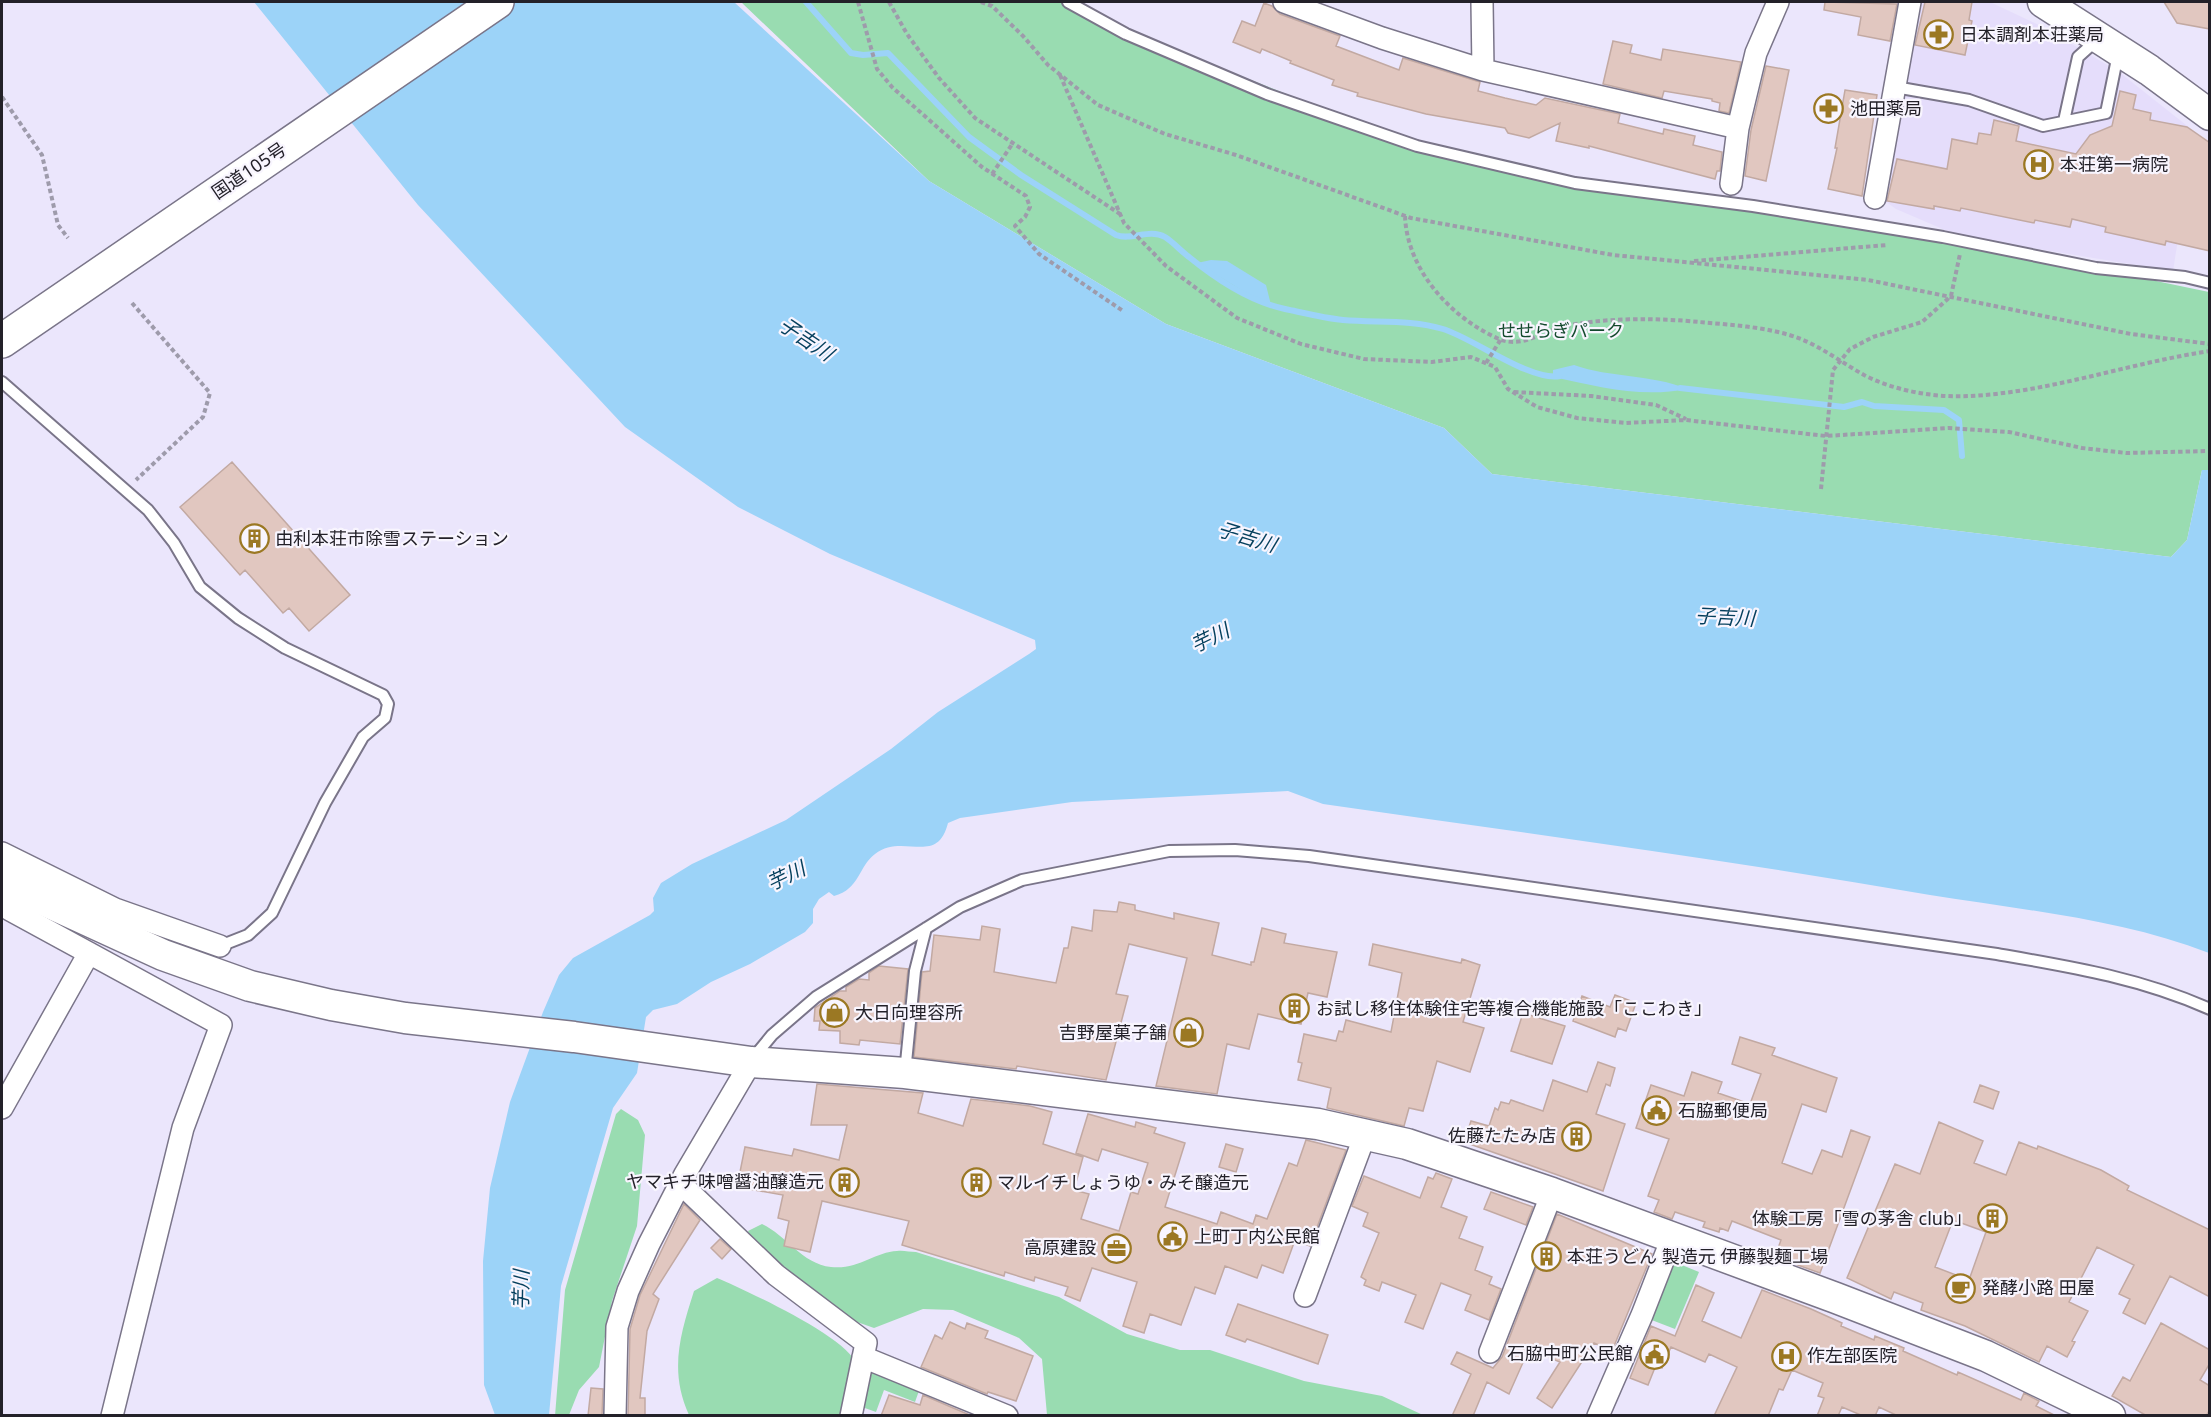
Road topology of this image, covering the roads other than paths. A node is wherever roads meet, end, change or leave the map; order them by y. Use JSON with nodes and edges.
{"nodes":[{"id":1,"x":497,"y":2,"type":"edge"},
{"id":2,"x":1068,"y":2,"type":"edge"},
{"id":3,"x":1081,"y":2,"type":"edge"},
{"id":4,"x":1284,"y":2,"type":"edge"},
{"id":5,"x":1482,"y":2,"type":"edge"},
{"id":6,"x":1778,"y":2,"type":"edge"},
{"id":7,"x":1910,"y":2,"type":"edge"},
{"id":8,"x":2043,"y":2,"type":"edge"},
{"id":9,"x":1104,"y":22,"type":"junction"},
{"id":10,"x":2109,"y":45,"type":"junction"},
{"id":11,"x":1483,"y":70,"type":"junction"},
{"id":12,"x":1895,"y":87,"type":"junction"},
{"id":13,"x":2210,"y":115,"type":"edge"},
{"id":14,"x":2064,"y":121,"type":"junction"},
{"id":15,"x":1738,"y":128,"type":"junction"},
{"id":16,"x":1731,"y":184,"type":"dead end"},
{"id":17,"x":1875,"y":198,"type":"dead end"},
{"id":18,"x":2210,"y":283,"type":"edge"},
{"id":19,"x":2,"y":341,"type":"edge"},
{"id":20,"x":2,"y":382,"type":"edge"},
{"id":21,"x":2,"y":853,"type":"edge"},
{"id":22,"x":2,"y":876,"type":"edge"},
{"id":23,"x":2,"y":902,"type":"edge"},
{"id":24,"x":926,"y":928,"type":"junction"},
{"id":25,"x":220,"y":946,"type":"joint"},
{"id":26,"x":90,"y":953,"type":"junction"},
{"id":27,"x":2210,"y":1009,"type":"edge"},
{"id":28,"x":737,"y":1059,"type":"junction"},
{"id":29,"x":904,"y":1073,"type":"junction"},
{"id":30,"x":2,"y":1108,"type":"edge"},
{"id":31,"x":1365,"y":1135,"type":"junction"},
{"id":32,"x":680,"y":1183,"type":"junction"},
{"id":33,"x":1552,"y":1193,"type":"junction"},
{"id":34,"x":1672,"y":1238,"type":"junction"},
{"id":35,"x":1305,"y":1296,"type":"dead end"},
{"id":36,"x":1490,"y":1352,"type":"dead end"},
{"id":37,"x":863,"y":1357,"type":"junction"},
{"id":38,"x":2105,"y":1414,"type":"edge"},
{"id":39,"x":112,"y":1416,"type":"edge"},
{"id":40,"x":615,"y":1416,"type":"edge"},
{"id":41,"x":851,"y":1416,"type":"edge"},
{"id":42,"x":1007,"y":1416,"type":"edge"},
{"id":43,"x":1598,"y":1416,"type":"edge"}],
"edges":[{"from":1,"to":19,"type":"highway","name":"国道105号"},
{"from":2,"to":9,"type":"lane"},
{"from":3,"to":9,"type":"lane"},
{"from":4,"to":11,"type":"street"},
{"from":5,"to":11,"type":"street"},
{"from":6,"to":15,"type":"street"},
{"from":7,"to":12,"type":"street"},
{"from":8,"to":10,"type":"street"},
{"from":9,"to":18,"type":"lane"},
{"from":10,"to":13,"type":"street"},
{"from":10,"to":14,"type":"lane"},
{"from":10,"to":14,"type":"lane"},
{"from":11,"to":15,"type":"street"},
{"from":12,"to":14,"type":"lane"},
{"from":12,"to":17,"type":"street"},
{"from":15,"to":16,"type":"street"},
{"from":20,"to":25,"type":"lane"},
{"from":21,"to":25,"type":"street"},
{"from":22,"to":28,"type":"street"},
{"from":23,"to":26,"type":"street"},
{"from":24,"to":27,"type":"lane"},
{"from":24,"to":28,"type":"lane"},
{"from":24,"to":29,"type":"lane"},
{"from":26,"to":30,"type":"street"},
{"from":26,"to":39,"type":"street"},
{"from":28,"to":29,"type":"street"},
{"from":28,"to":32,"type":"street"},
{"from":29,"to":31,"type":"street"},
{"from":31,"to":33,"type":"street"},
{"from":31,"to":35,"type":"street"},
{"from":32,"to":37,"type":"street"},
{"from":32,"to":40,"type":"street"},
{"from":33,"to":34,"type":"street"},
{"from":33,"to":36,"type":"street"},
{"from":34,"to":38,"type":"street"},
{"from":34,"to":43,"type":"street"},
{"from":37,"to":41,"type":"street"},
{"from":37,"to":42,"type":"street"}]}
